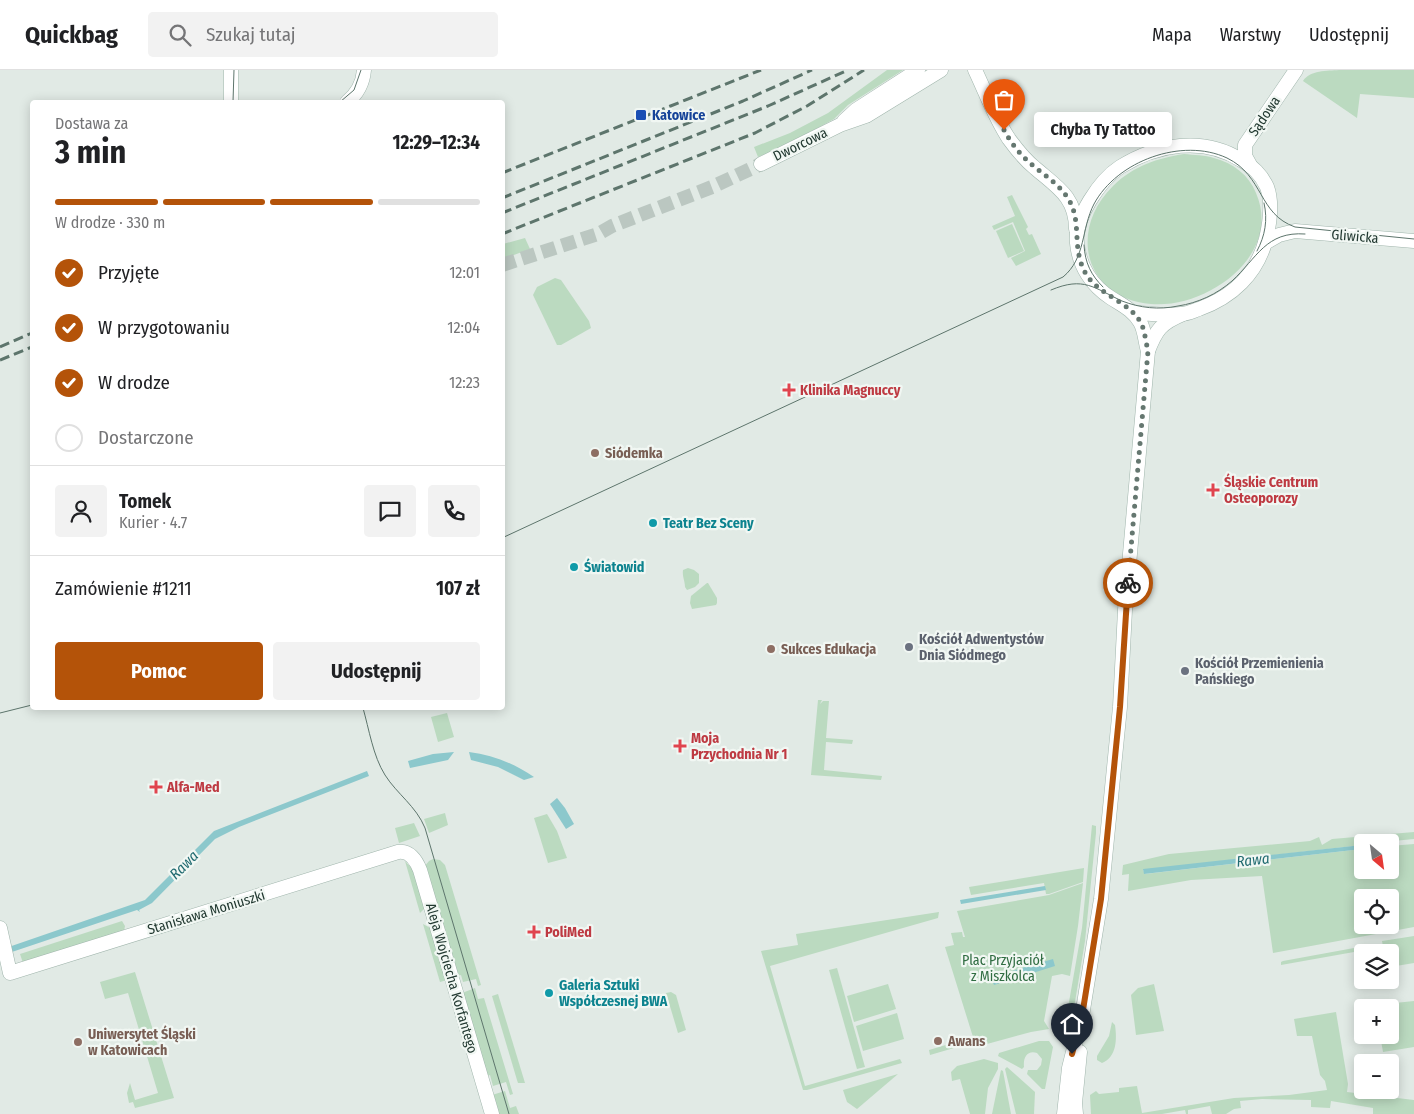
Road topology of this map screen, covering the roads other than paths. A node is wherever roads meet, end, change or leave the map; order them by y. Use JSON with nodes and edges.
{"nodes":[{"id":1,"x":231,"y":70,"type":"edge"},
{"id":2,"x":364,"y":70,"type":"edge"},
{"id":3,"x":918,"y":70,"type":"edge"},
{"id":4,"x":941,"y":70,"type":"edge"},
{"id":5,"x":975,"y":70,"type":"edge"},
{"id":6,"x":1296,"y":70,"type":"edge"},
{"id":7,"x":231,"y":100,"type":"edge"},
{"id":8,"x":349,"y":100,"type":"edge"},
{"id":9,"x":840,"y":125,"type":"junction"},
{"id":10,"x":760,"y":164,"type":"tunnel mouth"},
{"id":11,"x":1250,"y":165,"type":"junction"},
{"id":12,"x":1270,"y":213,"type":"junction"},
{"id":13,"x":1296,"y":231,"type":"junction"},
{"id":14,"x":1076,"y":237,"type":"junction"},
{"id":15,"x":1414,"y":241,"type":"edge"},
{"id":16,"x":1265,"y":243,"type":"junction"},
{"id":17,"x":1132,"y":312,"type":"junction"},
{"id":18,"x":1183,"y":314,"type":"junction"},
{"id":19,"x":1148,"y":351,"type":"junction"},
{"id":20,"x":401,"y":851,"type":"joint"},
{"id":21,"x":1,"y":934,"type":"edge"},
{"id":22,"x":1082,"y":1016,"type":"junction"},
{"id":23,"x":492,"y":1114,"type":"edge"},
{"id":24,"x":1064,"y":1114,"type":"edge"},
{"id":25,"x":1076,"y":1114,"type":"edge"}],
"edges":[{"from":1,"to":7,"type":"street"},
{"from":2,"to":8,"type":"street"},
{"from":3,"to":9,"type":"street"},
{"from":4,"to":9,"type":"street"},
{"from":5,"to":14,"type":"street"},
{"from":6,"to":11,"type":"street","name":"Sądowa"},
{"from":9,"to":10,"type":"street","name":"Dworcowa"},
{"from":11,"to":12,"type":"street"},
{"from":11,"to":14,"type":"street"},
{"from":12,"to":13,"type":"street","name":"Gliwicka"},
{"from":12,"to":16,"type":"street"},
{"from":13,"to":15,"type":"street","name":"Gliwicka"},
{"from":13,"to":16,"type":"street","name":"Gliwicka"},
{"from":14,"to":17,"type":"street"},
{"from":16,"to":18,"type":"street"},
{"from":17,"to":18,"type":"street"},
{"from":17,"to":19,"type":"street"},
{"from":18,"to":19,"type":"street"},
{"from":19,"to":22,"type":"street"},
{"from":20,"to":21,"type":"street","name":"Stanisława Moniuszki"},
{"from":20,"to":23,"type":"street","name":"Aleja Wojciecha Korfantego"},
{"from":22,"to":24,"type":"street"},
{"from":22,"to":25,"type":"street"}]}
